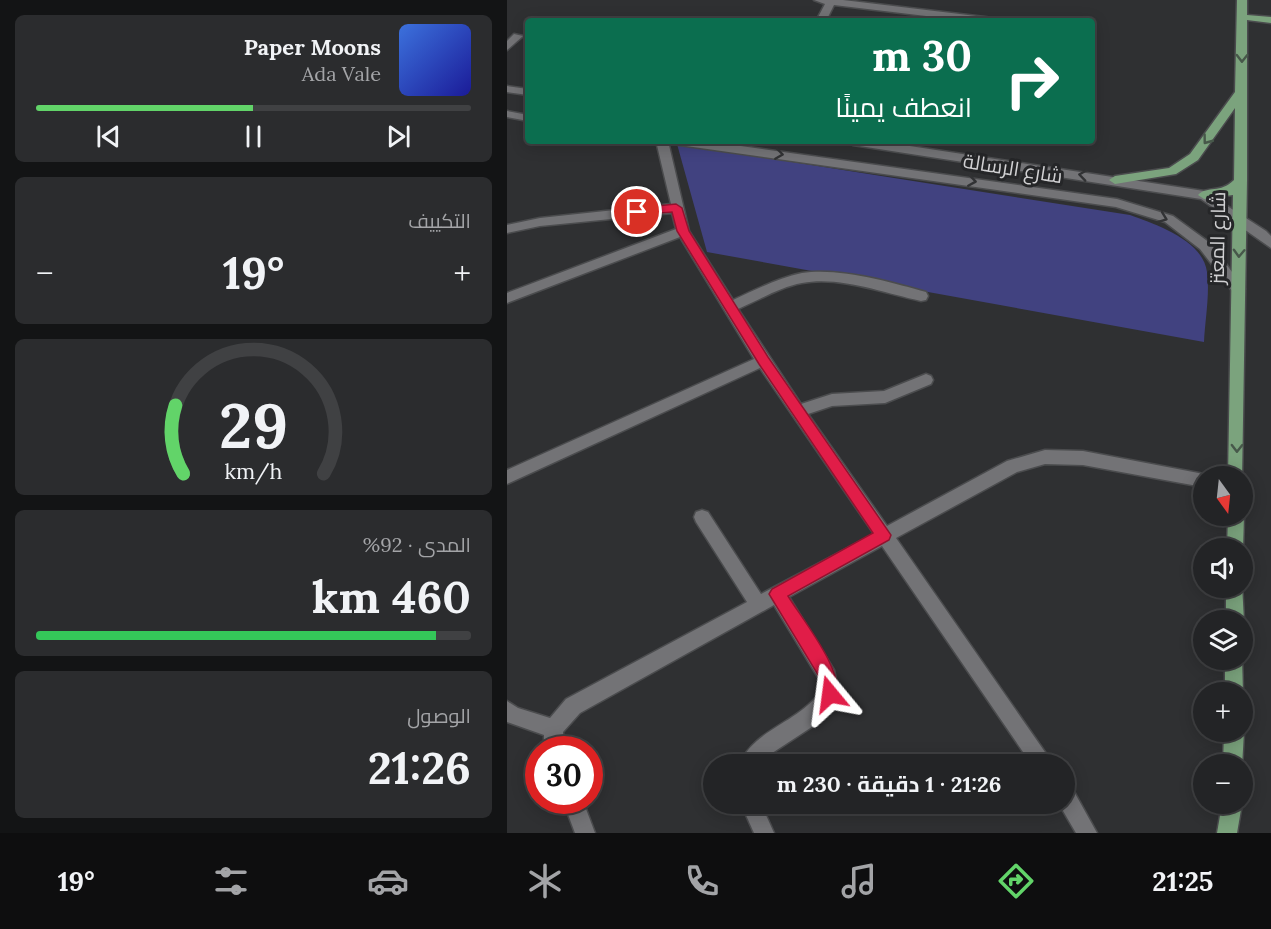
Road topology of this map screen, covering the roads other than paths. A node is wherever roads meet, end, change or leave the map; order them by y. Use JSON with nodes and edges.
{"nodes":[{"id":1,"x":819,"y":0,"type":"edge"},
{"id":2,"x":1242,"y":0,"type":"edge"},
{"id":3,"x":832,"y":1,"type":"edge"},
{"id":4,"x":1242,"y":17,"type":"junction"},
{"id":5,"x":823,"y":18,"type":"edge"},
{"id":6,"x":969,"y":18,"type":"edge"},
{"id":7,"x":1271,"y":20,"type":"edge"},
{"id":8,"x":518,"y":36,"type":"dead end"},
{"id":9,"x":507,"y":47,"type":"edge"},
{"id":10,"x":507,"y":89,"type":"edge"},
{"id":11,"x":525,"y":92,"type":"edge"},
{"id":12,"x":1241,"y":93,"type":"junction"},
{"id":13,"x":507,"y":114,"type":"edge"},
{"id":14,"x":525,"y":117,"type":"edge"},
{"id":15,"x":663,"y":144,"type":"edge"},
{"id":16,"x":701,"y":144,"type":"edge"},
{"id":17,"x":873,"y":144,"type":"edge"},
{"id":18,"x":925,"y":152,"type":"junction"},
{"id":19,"x":917,"y":173,"type":"junction"},
{"id":20,"x":1115,"y":180,"type":"junction"},
{"id":21,"x":1241,"y":180,"type":"junction"},
{"id":22,"x":1204,"y":195,"type":"junction"},
{"id":23,"x":676,"y":208,"type":"junction"},
{"id":24,"x":1240,"y":218,"type":"junction"},
{"id":25,"x":507,"y":229,"type":"edge"},
{"id":26,"x":683,"y":231,"type":"junction"},
{"id":27,"x":1271,"y":244,"type":"edge"},
{"id":28,"x":1238,"y":289,"type":"junction"},
{"id":29,"x":921,"y":296,"type":"dead end"},
{"id":30,"x":507,"y":298,"type":"edge"},
{"id":31,"x":730,"y":307,"type":"junction"},
{"id":32,"x":763,"y":361,"type":"junction"},
{"id":33,"x":926,"y":380,"type":"dead end"},
{"id":34,"x":797,"y":411,"type":"junction"},
{"id":35,"x":1236,"y":466,"type":"edge"},
{"id":36,"x":507,"y":477,"type":"edge"},
{"id":37,"x":1193,"y":478,"type":"edge"},
{"id":38,"x":702,"y":517,"type":"dead end"},
{"id":39,"x":883,"y":535,"type":"junction"},
{"id":40,"x":777,"y":594,"type":"junction"},
{"id":41,"x":758,"y":604,"type":"junction"},
{"id":42,"x":507,"y":710,"type":"edge"},
{"id":43,"x":553,"y":729,"type":"junction"},
{"id":44,"x":553,"y":736,"type":"edge"},
{"id":45,"x":755,"y":754,"type":"edge"},
{"id":46,"x":1036,"y":754,"type":"edge"},
{"id":47,"x":1075,"y":812,"type":"edge"},
{"id":48,"x":578,"y":814,"type":"edge"},
{"id":49,"x":755,"y":814,"type":"edge"},
{"id":50,"x":1230,"y":814,"type":"edge"},
{"id":51,"x":1232,"y":814,"type":"edge"},
{"id":52,"x":585,"y":833,"type":"edge"},
{"id":53,"x":764,"y":833,"type":"edge"},
{"id":54,"x":1087,"y":833,"type":"edge"},
{"id":55,"x":1227,"y":833,"type":"edge"},
{"id":56,"x":1233,"y":833,"type":"edge"}],
"edges":[{"from":1,"to":3,"type":"street"},
{"from":2,"to":4,"type":"main road","name":"شارع المعتز"},
{"from":3,"to":5,"type":"street"},
{"from":3,"to":6,"type":"street"},
{"from":4,"to":7,"type":"main road"},
{"from":4,"to":12,"type":"main road","name":"شارع المعتز","one_way":true},
{"from":8,"to":9,"type":"street"},
{"from":10,"to":11,"type":"street"},
{"from":12,"to":20,"type":"main road","one_way":true},
{"from":12,"to":21,"type":"main road","name":"شارع المعتز"},
{"from":13,"to":14,"type":"street"},
{"from":15,"to":23,"type":"street"},
{"from":16,"to":19,"type":"street","name":"شارع الرسالة","one_way":true},
{"from":17,"to":18,"type":"street","name":"شارع الرسالة"},
{"from":18,"to":19,"type":"street"},
{"from":20,"to":18,"type":"street","name":"شارع الرسالة","one_way":true},
{"from":19,"to":28,"type":"street","name":"شارع الرسالة","one_way":true},
{"from":20,"to":22,"type":"street","name":"شارع الرسالة"},
{"from":21,"to":22,"type":"main road"},
{"from":21,"to":24,"type":"main road","name":"شارع المعتز"},
{"from":22,"to":24,"type":"street","name":"شارع الرسالة"},
{"from":23,"to":25,"type":"street"},
{"from":23,"to":26,"type":"street"},
{"from":24,"to":27,"type":"street","name":"شارع الرسالة"},
{"from":24,"to":28,"type":"main road","name":"شارع المعتز","one_way":true},
{"from":26,"to":30,"type":"street"},
{"from":26,"to":31,"type":"street"},
{"from":28,"to":35,"type":"main road","name":"شارع المعتز","one_way":true},
{"from":29,"to":31,"type":"street"},
{"from":31,"to":32,"type":"street"},
{"from":32,"to":34,"type":"street"},
{"from":32,"to":36,"type":"street"},
{"from":33,"to":34,"type":"street"},
{"from":34,"to":39,"type":"street"},
{"from":37,"to":39,"type":"street"},
{"from":38,"to":41,"type":"street"},
{"from":39,"to":40,"type":"street"},
{"from":39,"to":46,"type":"street"},
{"from":40,"to":41,"type":"street"},
{"from":40,"to":45,"type":"street"},
{"from":41,"to":43,"type":"street"},
{"from":42,"to":43,"type":"street"},
{"from":43,"to":44,"type":"street"},
{"from":47,"to":54,"type":"street"},
{"from":48,"to":52,"type":"street"},
{"from":49,"to":53,"type":"street"},
{"from":50,"to":55,"type":"main road"},
{"from":51,"to":56,"type":"main road"}]}
